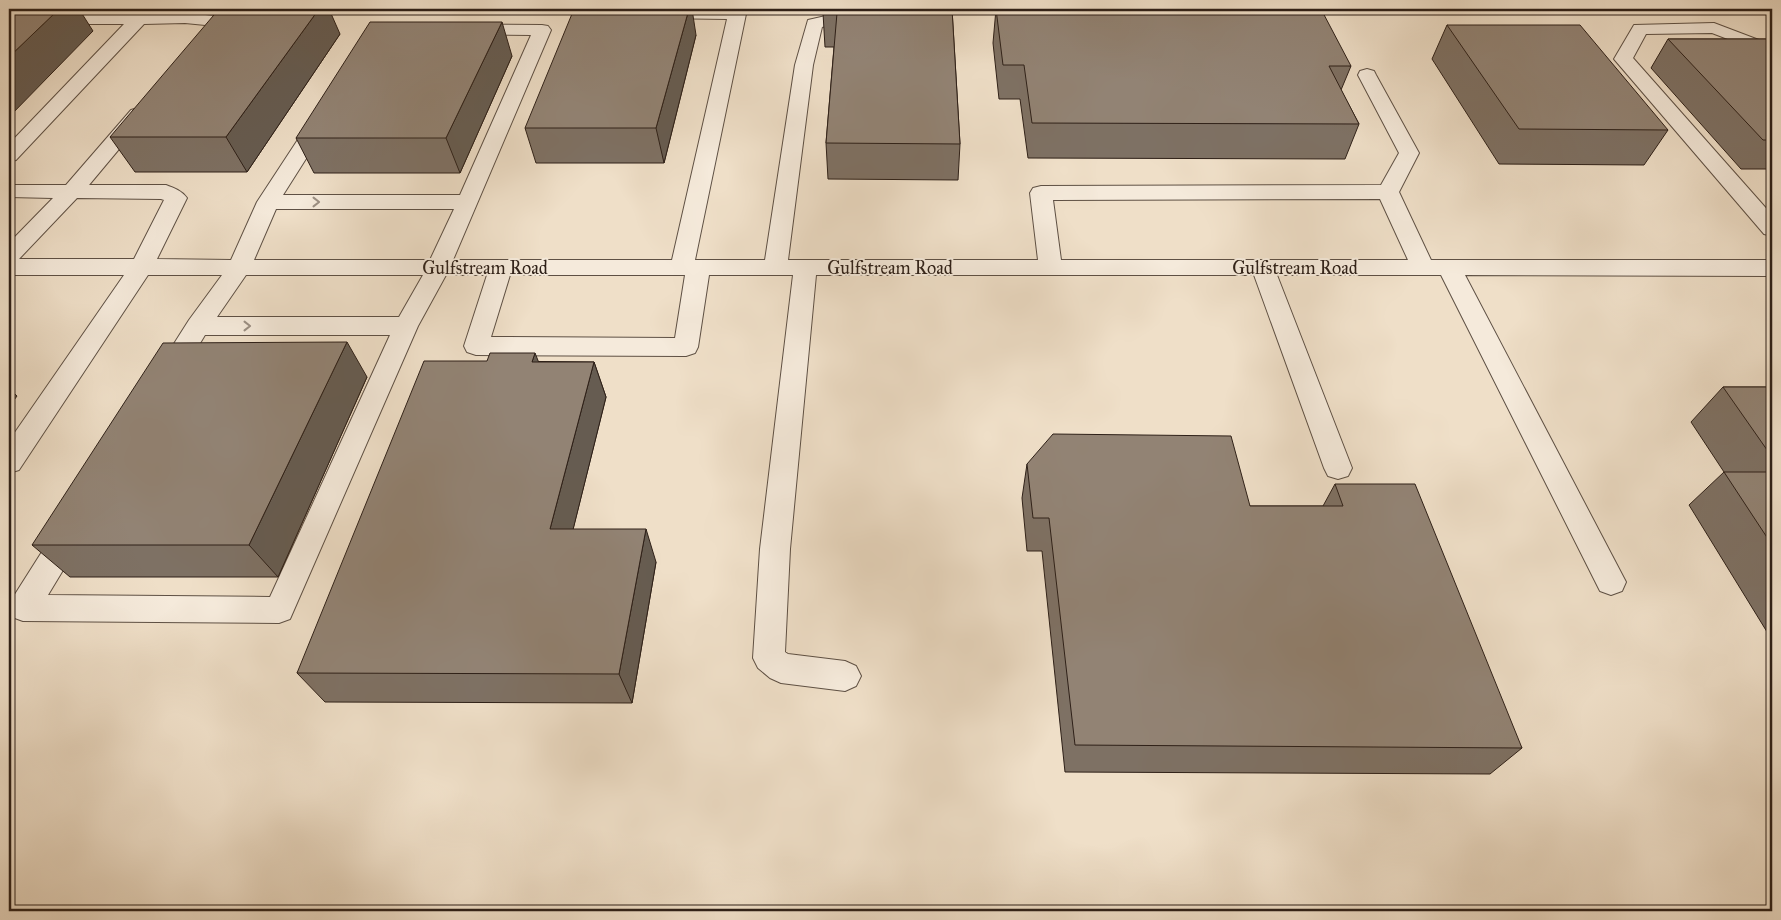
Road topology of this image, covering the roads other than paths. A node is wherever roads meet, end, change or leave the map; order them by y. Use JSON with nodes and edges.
{"nodes":[{"id":1,"x":899,"y":9,"type":"edge"},
{"id":2,"x":641,"y":13,"type":"edge"},
{"id":3,"x":139,"y":18,"type":"junction"},
{"id":4,"x":9,"y":19,"type":"edge"},
{"id":5,"x":204,"y":38,"type":"edge"},
{"id":6,"x":1772,"y":50,"type":"edge"},
{"id":7,"x":1367,"y":75,"type":"dead end"},
{"id":8,"x":148,"y":104,"type":"edge"},
{"id":9,"x":9,"y":156,"type":"edge"},
{"id":10,"x":9,"y":191,"type":"edge"},
{"id":11,"x":72,"y":191,"type":"junction"},
{"id":12,"x":1388,"y":192,"type":"junction"},
{"id":13,"x":268,"y":202,"type":"junction"},
{"id":14,"x":468,"y":202,"type":"junction"},
{"id":15,"x":1772,"y":230,"type":"edge"},
{"id":16,"x":9,"y":256,"type":"edge"},
{"id":17,"x":9,"y":267,"type":"edge"},
{"id":18,"x":141,"y":268,"type":"junction"},
{"id":19,"x":239,"y":268,"type":"junction"},
{"id":20,"x":438,"y":268,"type":"junction"},
{"id":21,"x":501,"y":268,"type":"junction"},
{"id":22,"x":690,"y":268,"type":"junction"},
{"id":23,"x":775,"y":268,"type":"junction"},
{"id":24,"x":805,"y":268,"type":"junction"},
{"id":25,"x":1050,"y":268,"type":"junction"},
{"id":26,"x":1263,"y":268,"type":"junction"},
{"id":27,"x":1423,"y":268,"type":"junction"},
{"id":28,"x":1449,"y":268,"type":"junction"},
{"id":29,"x":1765,"y":268,"type":"edge"},
{"id":30,"x":1772,"y":287,"type":"edge"},
{"id":31,"x":198,"y":326,"type":"junction"},
{"id":32,"x":406,"y":326,"type":"junction"},
{"id":33,"x":9,"y":462,"type":"edge"},
{"id":34,"x":1338,"y":468,"type":"dead end"},
{"id":35,"x":1610,"y":582,"type":"dead end"},
{"id":36,"x":845,"y":676,"type":"dead end"}],
"edges":[{"from":1,"to":23,"type":"street"},
{"from":2,"to":22,"type":"street"},
{"from":3,"to":4,"type":"street"},
{"from":3,"to":5,"type":"street"},
{"from":3,"to":9,"type":"street"},
{"from":6,"to":15,"type":"street"},
{"from":7,"to":12,"type":"street"},
{"from":8,"to":11,"type":"street"},
{"from":10,"to":11,"type":"street"},
{"from":11,"to":16,"type":"street"},
{"from":11,"to":18,"type":"street"},
{"from":12,"to":25,"type":"street"},
{"from":12,"to":27,"type":"street"},
{"from":13,"to":14,"type":"street","one_way":true},
{"from":13,"to":14,"type":"street"},
{"from":13,"to":19,"type":"street"},
{"from":14,"to":20,"type":"street"},
{"from":17,"to":18,"type":"street","name":"Gulfstream Road"},
{"from":18,"to":19,"type":"street","name":"Gulfstream Road"},
{"from":18,"to":33,"type":"street"},
{"from":19,"to":20,"type":"street","name":"Gulfstream Road"},
{"from":19,"to":31,"type":"street"},
{"from":20,"to":21,"type":"street","name":"Gulfstream Road"},
{"from":20,"to":32,"type":"street"},
{"from":21,"to":22,"type":"street","name":"Gulfstream Road"},
{"from":21,"to":22,"type":"street"},
{"from":22,"to":23,"type":"street","name":"Gulfstream Road"},
{"from":23,"to":24,"type":"street","name":"Gulfstream Road"},
{"from":24,"to":25,"type":"street","name":"Gulfstream Road"},
{"from":24,"to":36,"type":"street"},
{"from":25,"to":26,"type":"street","name":"Gulfstream Road"},
{"from":26,"to":27,"type":"street","name":"Gulfstream Road"},
{"from":26,"to":34,"type":"street"},
{"from":27,"to":28,"type":"street","name":"Gulfstream Road"},
{"from":28,"to":29,"type":"street","name":"Gulfstream Road"},
{"from":28,"to":35,"type":"street"},
{"from":29,"to":30,"type":"street"},
{"from":31,"to":32,"type":"street","one_way":true},
{"from":31,"to":32,"type":"street"}]}
